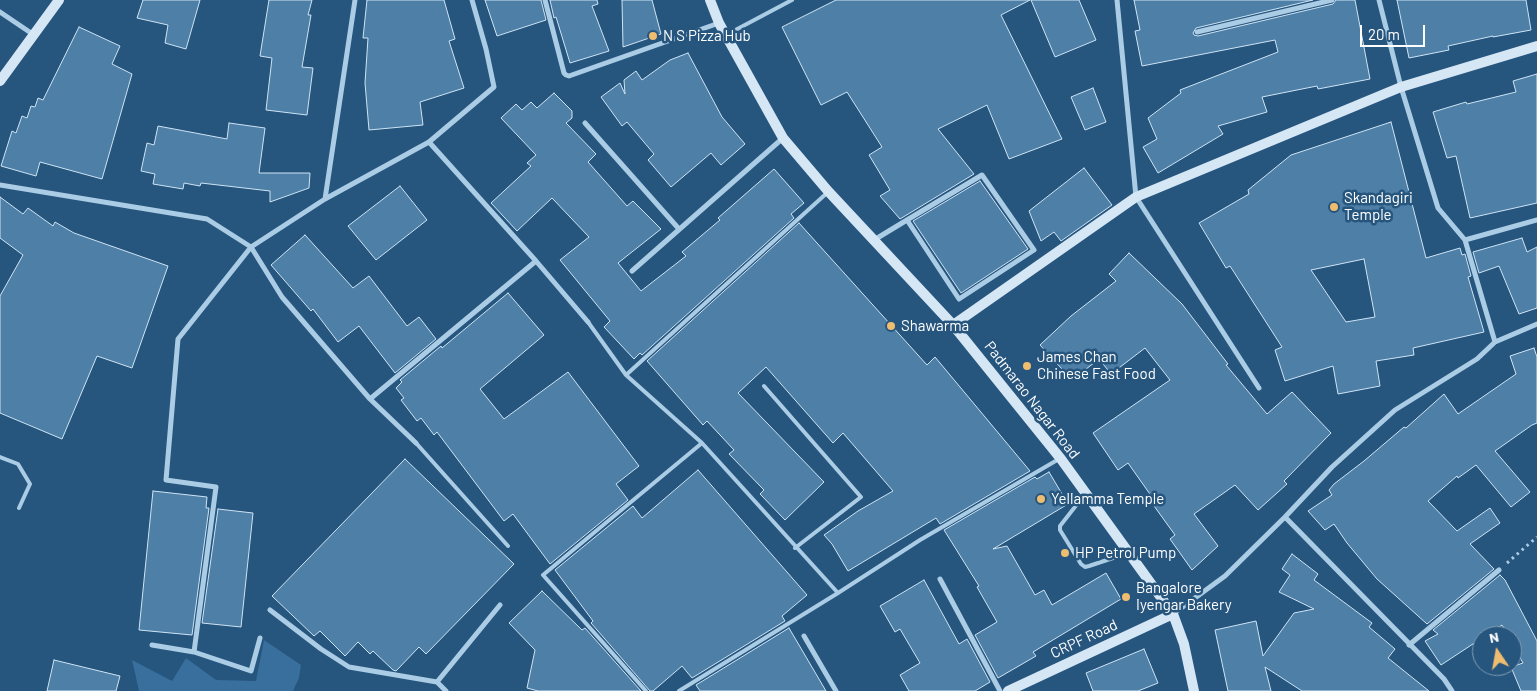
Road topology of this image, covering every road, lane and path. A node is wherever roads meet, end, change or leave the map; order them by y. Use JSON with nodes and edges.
{"nodes":[{"id":1,"x":59,"y":0,"type":"edge"},
{"id":2,"x":355,"y":0,"type":"edge"},
{"id":3,"x":472,"y":0,"type":"edge"},
{"id":4,"x":545,"y":0,"type":"edge"},
{"id":5,"x":710,"y":0,"type":"edge"},
{"id":6,"x":792,"y":0,"type":"edge"},
{"id":7,"x":1117,"y":0,"type":"edge"},
{"id":8,"x":1332,"y":0,"type":"edge"},
{"id":9,"x":1379,"y":0,"type":"edge"},
{"id":10,"x":0,"y":12,"type":"edge"},
{"id":11,"x":719,"y":23,"type":"junction"},
{"id":12,"x":1197,"y":32,"type":"dead end"},
{"id":13,"x":726,"y":34,"type":"junction"},
{"id":14,"x":34,"y":35,"type":"junction"},
{"id":15,"x":1537,"y":46,"type":"edge"},
{"id":16,"x":0,"y":81,"type":"edge"},
{"id":17,"x":1401,"y":87,"type":"junction"},
{"id":18,"x":585,"y":123,"type":"dead end"},
{"id":19,"x":783,"y":138,"type":"junction"},
{"id":20,"x":429,"y":142,"type":"junction"},
{"id":21,"x":0,"y":185,"type":"edge"},
{"id":22,"x":828,"y":191,"type":"junction"},
{"id":23,"x":1136,"y":197,"type":"junction"},
{"id":24,"x":325,"y":199,"type":"junction"},
{"id":25,"x":907,"y":220,"type":"junction"},
{"id":26,"x":1537,"y":220,"type":"edge"},
{"id":27,"x":679,"y":229,"type":"junction"},
{"id":28,"x":874,"y":240,"type":"junction"},
{"id":29,"x":1465,"y":240,"type":"junction"},
{"id":30,"x":251,"y":247,"type":"junction"},
{"id":31,"x":536,"y":261,"type":"junction"},
{"id":32,"x":632,"y":271,"type":"dead end"},
{"id":33,"x":588,"y":322,"type":"joint"},
{"id":34,"x":1537,"y":324,"type":"edge"},
{"id":35,"x":953,"y":325,"type":"junction"},
{"id":36,"x":1495,"y":342,"type":"junction"},
{"id":37,"x":626,"y":375,"type":"junction"},
{"id":38,"x":764,"y":386,"type":"dead end"},
{"id":39,"x":1259,"y":388,"type":"dead end"},
{"id":40,"x":370,"y":399,"type":"junction"},
{"id":41,"x":416,"y":442,"type":"joint"},
{"id":42,"x":702,"y":443,"type":"junction"},
{"id":43,"x":0,"y":457,"type":"edge"},
{"id":44,"x":1061,"y":458,"type":"junction"},
{"id":45,"x":1085,"y":494,"type":"junction"},
{"id":46,"x":19,"y":508,"type":"dead end"},
{"id":47,"x":1285,"y":517,"type":"junction"},
{"id":48,"x":1537,"y":537,"type":"edge"},
{"id":49,"x":508,"y":546,"type":"dead end"},
{"id":50,"x":796,"y":548,"type":"junction"},
{"id":51,"x":1128,"y":552,"type":"junction"},
{"id":52,"x":1499,"y":570,"type":"joint"},
{"id":53,"x":940,"y":579,"type":"dead end"},
{"id":54,"x":838,"y":593,"type":"junction"},
{"id":55,"x":500,"y":605,"type":"dead end"},
{"id":56,"x":270,"y":610,"type":"dead end"},
{"id":57,"x":1173,"y":614,"type":"junction"},
{"id":58,"x":804,"y":636,"type":"dead end"},
{"id":59,"x":260,"y":638,"type":"dead end"},
{"id":60,"x":1409,"y":644,"type":"junction"},
{"id":61,"x":152,"y":645,"type":"dead end"},
{"id":62,"x":194,"y":652,"type":"junction"},
{"id":63,"x":437,"y":682,"type":"junction"},
{"id":64,"x":446,"y":691,"type":"edge"},
{"id":65,"x":646,"y":691,"type":"edge"},
{"id":66,"x":679,"y":691,"type":"edge"},
{"id":67,"x":836,"y":691,"type":"edge"},
{"id":68,"x":1007,"y":691,"type":"edge"},
{"id":69,"x":1194,"y":691,"type":"edge"},
{"id":70,"x":1452,"y":691,"type":"edge"}],
"edges":[{"from":1,"to":14,"type":"street"},
{"from":2,"to":24,"type":"street"},
{"from":3,"to":20,"type":"street"},
{"from":4,"to":11,"type":"street"},
{"from":5,"to":11,"type":"street","name":"Padmarao Nagar Road"},
{"from":6,"to":13,"type":"lane"},
{"from":7,"to":23,"type":"street"},
{"from":8,"to":12,"type":"street"},
{"from":9,"to":17,"type":"street"},
{"from":10,"to":14,"type":"street"},
{"from":11,"to":13,"type":"street","name":"Padmarao Nagar Road"},
{"from":13,"to":19,"type":"street","name":"Padmarao Nagar Road"},
{"from":14,"to":16,"type":"street"},
{"from":15,"to":17,"type":"street"},
{"from":17,"to":23,"type":"street"},
{"from":17,"to":29,"type":"street"},
{"from":18,"to":27,"type":"street"},
{"from":19,"to":22,"type":"street","name":"Padmarao Nagar Road"},
{"from":19,"to":27,"type":"street"},
{"from":20,"to":24,"type":"street"},
{"from":20,"to":31,"type":"street"},
{"from":21,"to":30,"type":"street"},
{"from":22,"to":28,"type":"street","name":"Padmarao Nagar Road"},
{"from":22,"to":37,"type":"lane"},
{"from":23,"to":35,"type":"street"},
{"from":23,"to":39,"type":"street"},
{"from":24,"to":30,"type":"street"},
{"from":25,"to":25,"type":"street"},
{"from":25,"to":28,"type":"street"},
{"from":26,"to":29,"type":"street"},
{"from":27,"to":32,"type":"street"},
{"from":28,"to":35,"type":"street","name":"Padmarao Nagar Road"},
{"from":29,"to":36,"type":"street"},
{"from":30,"to":40,"type":"street"},
{"from":30,"to":62,"type":"street"},
{"from":31,"to":33,"type":"street"},
{"from":31,"to":40,"type":"street"},
{"from":33,"to":37,"type":"lane"},
{"from":34,"to":36,"type":"street"},
{"from":35,"to":44,"type":"street","name":"Padmarao Nagar Road"},
{"from":36,"to":47,"type":"street"},
{"from":37,"to":42,"type":"lane"},
{"from":38,"to":50,"type":"lane"},
{"from":40,"to":41,"type":"street"},
{"from":41,"to":49,"type":"lane"},
{"from":42,"to":50,"type":"lane"},
{"from":42,"to":65,"type":"lane"},
{"from":43,"to":46,"type":"lane"},
{"from":44,"to":45,"type":"street","name":"Padmarao Nagar Road"},
{"from":44,"to":54,"type":"lane"},
{"from":45,"to":51,"type":"street","name":"Padmarao Nagar Road"},
{"from":45,"to":51,"type":"lane"},
{"from":47,"to":57,"type":"street"},
{"from":47,"to":60,"type":"street"},
{"from":48,"to":52,"type":"path"},
{"from":50,"to":54,"type":"lane"},
{"from":51,"to":57,"type":"street","name":"Padmarao Nagar Road"},
{"from":52,"to":60,"type":"street"},
{"from":53,"to":68,"type":"street"},
{"from":54,"to":66,"type":"lane"},
{"from":55,"to":63,"type":"street"},
{"from":56,"to":63,"type":"street"},
{"from":57,"to":68,"type":"street","name":"CRPF Road"},
{"from":57,"to":69,"type":"street","name":"Padmarao Nagar Road"},
{"from":58,"to":67,"type":"street"},
{"from":59,"to":62,"type":"street"},
{"from":60,"to":70,"type":"street"},
{"from":61,"to":62,"type":"street"},
{"from":63,"to":64,"type":"street"}]}
